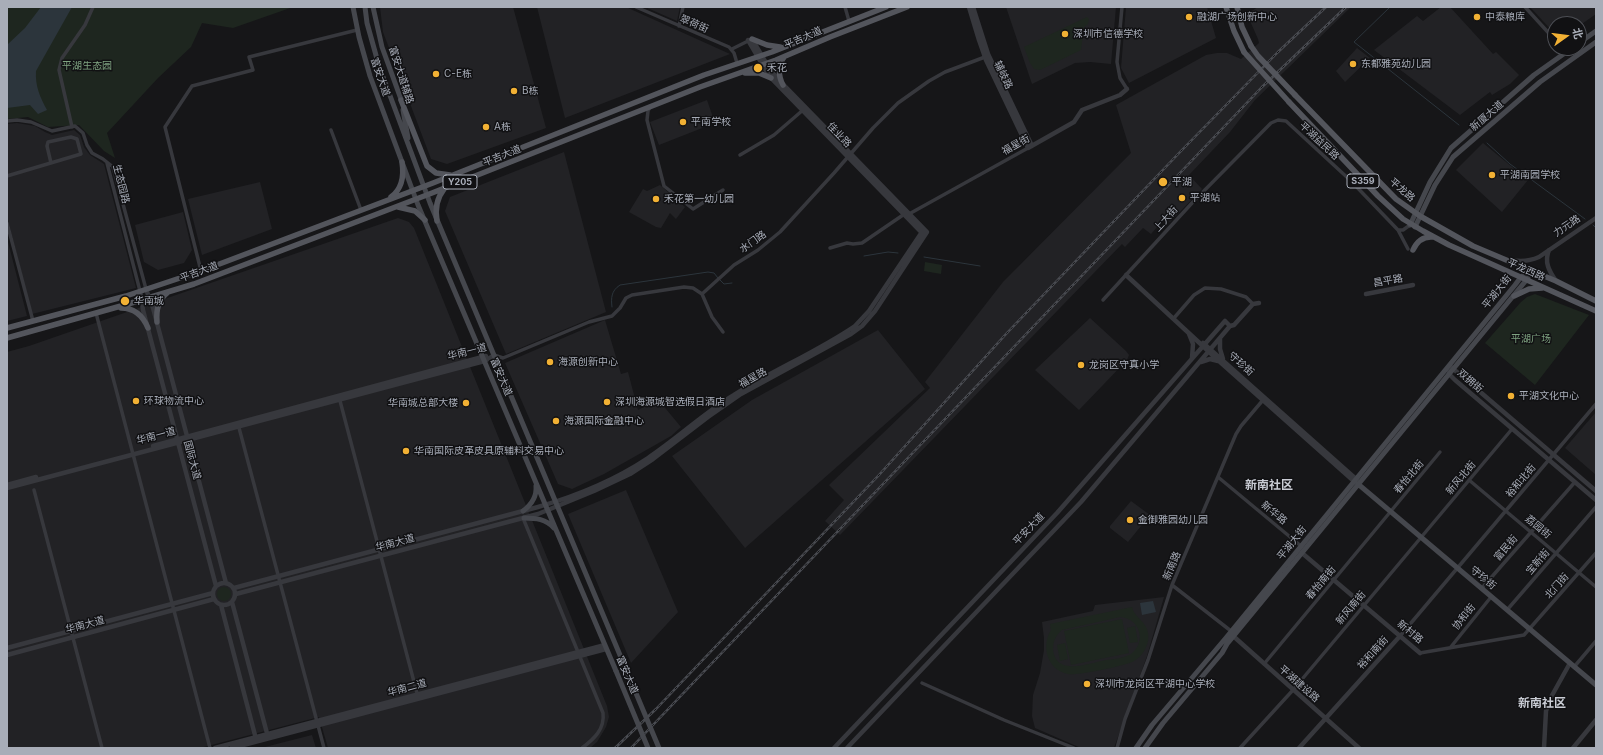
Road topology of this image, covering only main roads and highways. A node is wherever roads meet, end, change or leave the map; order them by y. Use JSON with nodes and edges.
{"nodes":[{"id":1,"x":353,"y":7,"type":"edge"},
{"id":2,"x":365,"y":7,"type":"edge"},
{"id":3,"x":373,"y":7,"type":"edge"},
{"id":4,"x":886,"y":7,"type":"edge"},
{"id":5,"x":907,"y":7,"type":"edge"},
{"id":6,"x":1226,"y":7,"type":"edge"},
{"id":7,"x":1237,"y":7,"type":"edge"},
{"id":8,"x":1596,"y":31,"type":"edge"},
{"id":9,"x":1587,"y":37,"type":"edge"},
{"id":10,"x":750,"y":40,"type":"road end"},
{"id":11,"x":798,"y":41,"type":"junction"},
{"id":12,"x":1596,"y":42,"type":"edge"},
{"id":13,"x":786,"y":46,"type":"junction"},
{"id":14,"x":802,"y":49,"type":"junction"},
{"id":15,"x":786,"y":56,"type":"junction"},
{"id":16,"x":1560,"y":56,"type":"edge"},
{"id":17,"x":723,"y":68,"type":"junction"},
{"id":18,"x":737,"y":74,"type":"junction"},
{"id":19,"x":726,"y":78,"type":"junction"},
{"id":20,"x":771,"y":78,"type":"road end"},
{"id":21,"x":783,"y":85,"type":"road end"},
{"id":22,"x":401,"y":100,"type":"junction"},
{"id":23,"x":410,"y":149,"type":"junction"},
{"id":24,"x":402,"y":162,"type":"junction"},
{"id":25,"x":456,"y":174,"type":"junction"},
{"id":26,"x":424,"y":186,"type":"junction"},
{"id":27,"x":447,"y":187,"type":"junction"},
{"id":28,"x":413,"y":191,"type":"junction"},
{"id":29,"x":427,"y":195,"type":"junction"},
{"id":30,"x":416,"y":199,"type":"junction"},
{"id":31,"x":385,"y":201,"type":"junction"},
{"id":32,"x":394,"y":207,"type":"junction"},
{"id":33,"x":1418,"y":214,"type":"junction"},
{"id":34,"x":425,"y":220,"type":"junction"},
{"id":35,"x":438,"y":221,"type":"junction"},
{"id":36,"x":1412,"y":225,"type":"junction"},
{"id":37,"x":1434,"y":238,"type":"junction"},
{"id":38,"x":1449,"y":245,"type":"joint"},
{"id":39,"x":1411,"y":249,"type":"road end"},
{"id":40,"x":1531,"y":270,"type":"junction"},
{"id":41,"x":1524,"y":279,"type":"junction"},
{"id":42,"x":1547,"y":289,"type":"junction"},
{"id":43,"x":168,"y":292,"type":"junction"},
{"id":44,"x":1514,"y":296,"type":"junction"},
{"id":45,"x":1596,"y":302,"type":"edge"},
{"id":46,"x":115,"y":308,"type":"junction"},
{"id":47,"x":1596,"y":311,"type":"edge"},
{"id":48,"x":157,"y":322,"type":"road end"},
{"id":49,"x":7,"y":328,"type":"edge"},
{"id":50,"x":148,"y":328,"type":"road end"},
{"id":51,"x":486,"y":337,"type":"junction"},
{"id":52,"x":7,"y":338,"type":"edge"},
{"id":53,"x":476,"y":341,"type":"junction"},
{"id":54,"x":1451,"y":367,"type":"junction"},
{"id":55,"x":502,"y":375,"type":"junction"},
{"id":56,"x":492,"y":379,"type":"junction"},
{"id":57,"x":534,"y":451,"type":"junction"},
{"id":58,"x":524,"y":456,"type":"junction"},
{"id":59,"x":534,"y":479,"type":"junction"},
{"id":60,"x":1356,"y":482,"type":"junction"},
{"id":61,"x":523,"y":512,"type":"road end"},
{"id":62,"x":523,"y":518,"type":"road end"},
{"id":63,"x":557,"y":532,"type":"junction"},
{"id":64,"x":574,"y":545,"type":"junction"},
{"id":65,"x":564,"y":549,"type":"junction"},
{"id":66,"x":1596,"y":685,"type":"edge"},
{"id":67,"x":648,"y":748,"type":"edge"},
{"id":68,"x":659,"y":748,"type":"edge"},
{"id":69,"x":1136,"y":748,"type":"edge"},
{"id":70,"x":1145,"y":748,"type":"edge"}],
"edges":[{"from":1,"to":24,"type":"main road","name":"富安大道"},
{"from":2,"to":23,"type":"main road","name":"富安大道"},
{"from":3,"to":22,"type":"main road","name":"富安大道辅路"},
{"from":4,"to":11,"type":"main road","name":"平吉大道","number":"Y205"},
{"from":5,"to":14,"type":"main road","name":"平吉大道","number":"Y205"},
{"from":6,"to":36,"type":"main road","name":"平龙路","number":"S359","bridge":true},
{"from":7,"to":33,"type":"main road","name":"平龙路","number":"S359","bridge":true},
{"from":8,"to":9,"type":"main road"},
{"from":10,"to":13,"type":"main road"},
{"from":11,"to":13,"type":"main road","name":"平吉大道","number":"Y205"},
{"from":11,"to":14,"type":"main road"},
{"from":12,"to":33,"type":"main road","name":"新厦大道"},
{"from":13,"to":17,"type":"main road","name":"平吉大道","number":"Y205"},
{"from":14,"to":15,"type":"main road","name":"平吉大道","number":"Y205"},
{"from":15,"to":18,"type":"main road","name":"平吉大道","number":"Y205"},
{"from":15,"to":21,"type":"main road"},
{"from":16,"to":33,"type":"main road","name":"新厦大道"},
{"from":17,"to":19,"type":"main road"},
{"from":17,"to":25,"type":"main road","name":"平吉大道","number":"Y205"},
{"from":18,"to":19,"type":"main road","name":"平吉大道","number":"Y205"},
{"from":18,"to":20,"type":"main road"},
{"from":19,"to":27,"type":"main road","name":"平吉大道","number":"Y205"},
{"from":22,"to":23,"type":"main road","name":"富安大道辅路"},
{"from":22,"to":25,"type":"main road"},
{"from":23,"to":26,"type":"main road","name":"富安大道"},
{"from":24,"to":28,"type":"main road","name":"富安大道"},
{"from":24,"to":31,"type":"main road"},
{"from":25,"to":26,"type":"main road","name":"平吉大道","number":"Y205"},
{"from":26,"to":28,"type":"main road","name":"平吉大道","number":"Y205"},
{"from":26,"to":29,"type":"main road","name":"富安大道"},
{"from":27,"to":29,"type":"main road","name":"平吉大道","number":"Y205"},
{"from":27,"to":35,"type":"main road"},
{"from":28,"to":30,"type":"main road","name":"富安大道"},
{"from":28,"to":31,"type":"main road","name":"平吉大道","number":"Y205"},
{"from":29,"to":30,"type":"main road","name":"平吉大道","number":"Y205"},
{"from":29,"to":35,"type":"main road","name":"富安大道"},
{"from":30,"to":32,"type":"main road","name":"平吉大道","number":"Y205"},
{"from":30,"to":34,"type":"main road","name":"富安大道"},
{"from":31,"to":49,"type":"main road","name":"平吉大道","number":"Y205"},
{"from":32,"to":34,"type":"main road"},
{"from":32,"to":43,"type":"main road","name":"平吉大道","number":"Y205"},
{"from":33,"to":36,"type":"main road","name":"新厦大道"},
{"from":33,"to":40,"type":"main road","name":"平龙路","number":"S359"},
{"from":34,"to":53,"type":"main road","name":"富安大道"},
{"from":35,"to":51,"type":"main road","name":"富安大道"},
{"from":36,"to":37,"type":"main road","name":"平龙路","number":"S359"},
{"from":37,"to":38,"type":"main road","name":"平龙路","number":"S359"},
{"from":37,"to":39,"type":"main road"},
{"from":38,"to":41,"type":"main road","name":"平龙西路","number":"S359"},
{"from":40,"to":41,"type":"main road","name":"平湖大街"},
{"from":40,"to":45,"type":"main road","name":"平龙路","number":"S359"},
{"from":41,"to":42,"type":"main road","name":"平龙西路","number":"S359"},
{"from":41,"to":44,"type":"main road","name":"平湖大街"},
{"from":41,"to":54,"type":"main road","name":"平湖大街"},
{"from":42,"to":44,"type":"main road"},
{"from":42,"to":47,"type":"main road","name":"平龙西路","number":"S359"},
{"from":43,"to":46,"type":"main road","name":"平吉大道","number":"Y205"},
{"from":43,"to":48,"type":"main road"},
{"from":44,"to":54,"type":"main road","name":"平湖大街"},
{"from":46,"to":50,"type":"main road"},
{"from":46,"to":52,"type":"main road","name":"平吉大道","number":"Y205"},
{"from":51,"to":53,"type":"main road"},
{"from":51,"to":55,"type":"main road","name":"富安大道"},
{"from":53,"to":56,"type":"main road","name":"富安大道"},
{"from":54,"to":60,"type":"main road","name":"平湖大街"},
{"from":54,"to":60,"type":"main road","name":"平湖大街"},
{"from":55,"to":56,"type":"main road"},
{"from":55,"to":57,"type":"main road","name":"富安大道"},
{"from":56,"to":58,"type":"main road","name":"富安大道"},
{"from":57,"to":58,"type":"main road"},
{"from":57,"to":64,"type":"main road","name":"富安大道"},
{"from":58,"to":59,"type":"main road","name":"富安大道"},
{"from":59,"to":61,"type":"main road"},
{"from":59,"to":63,"type":"main road","name":"富安大道"},
{"from":60,"to":66,"type":"main road","name":"守珍街"},
{"from":60,"to":69,"type":"main road","name":"平湖大街"},
{"from":60,"to":70,"type":"main road","name":"平湖大街"},
{"from":62,"to":63,"type":"main road"},
{"from":63,"to":65,"type":"main road","name":"富安大道"},
{"from":64,"to":65,"type":"main road"},
{"from":64,"to":68,"type":"main road","name":"富安大道","bridge":true},
{"from":65,"to":67,"type":"main road","name":"富安大道","bridge":true}]}
